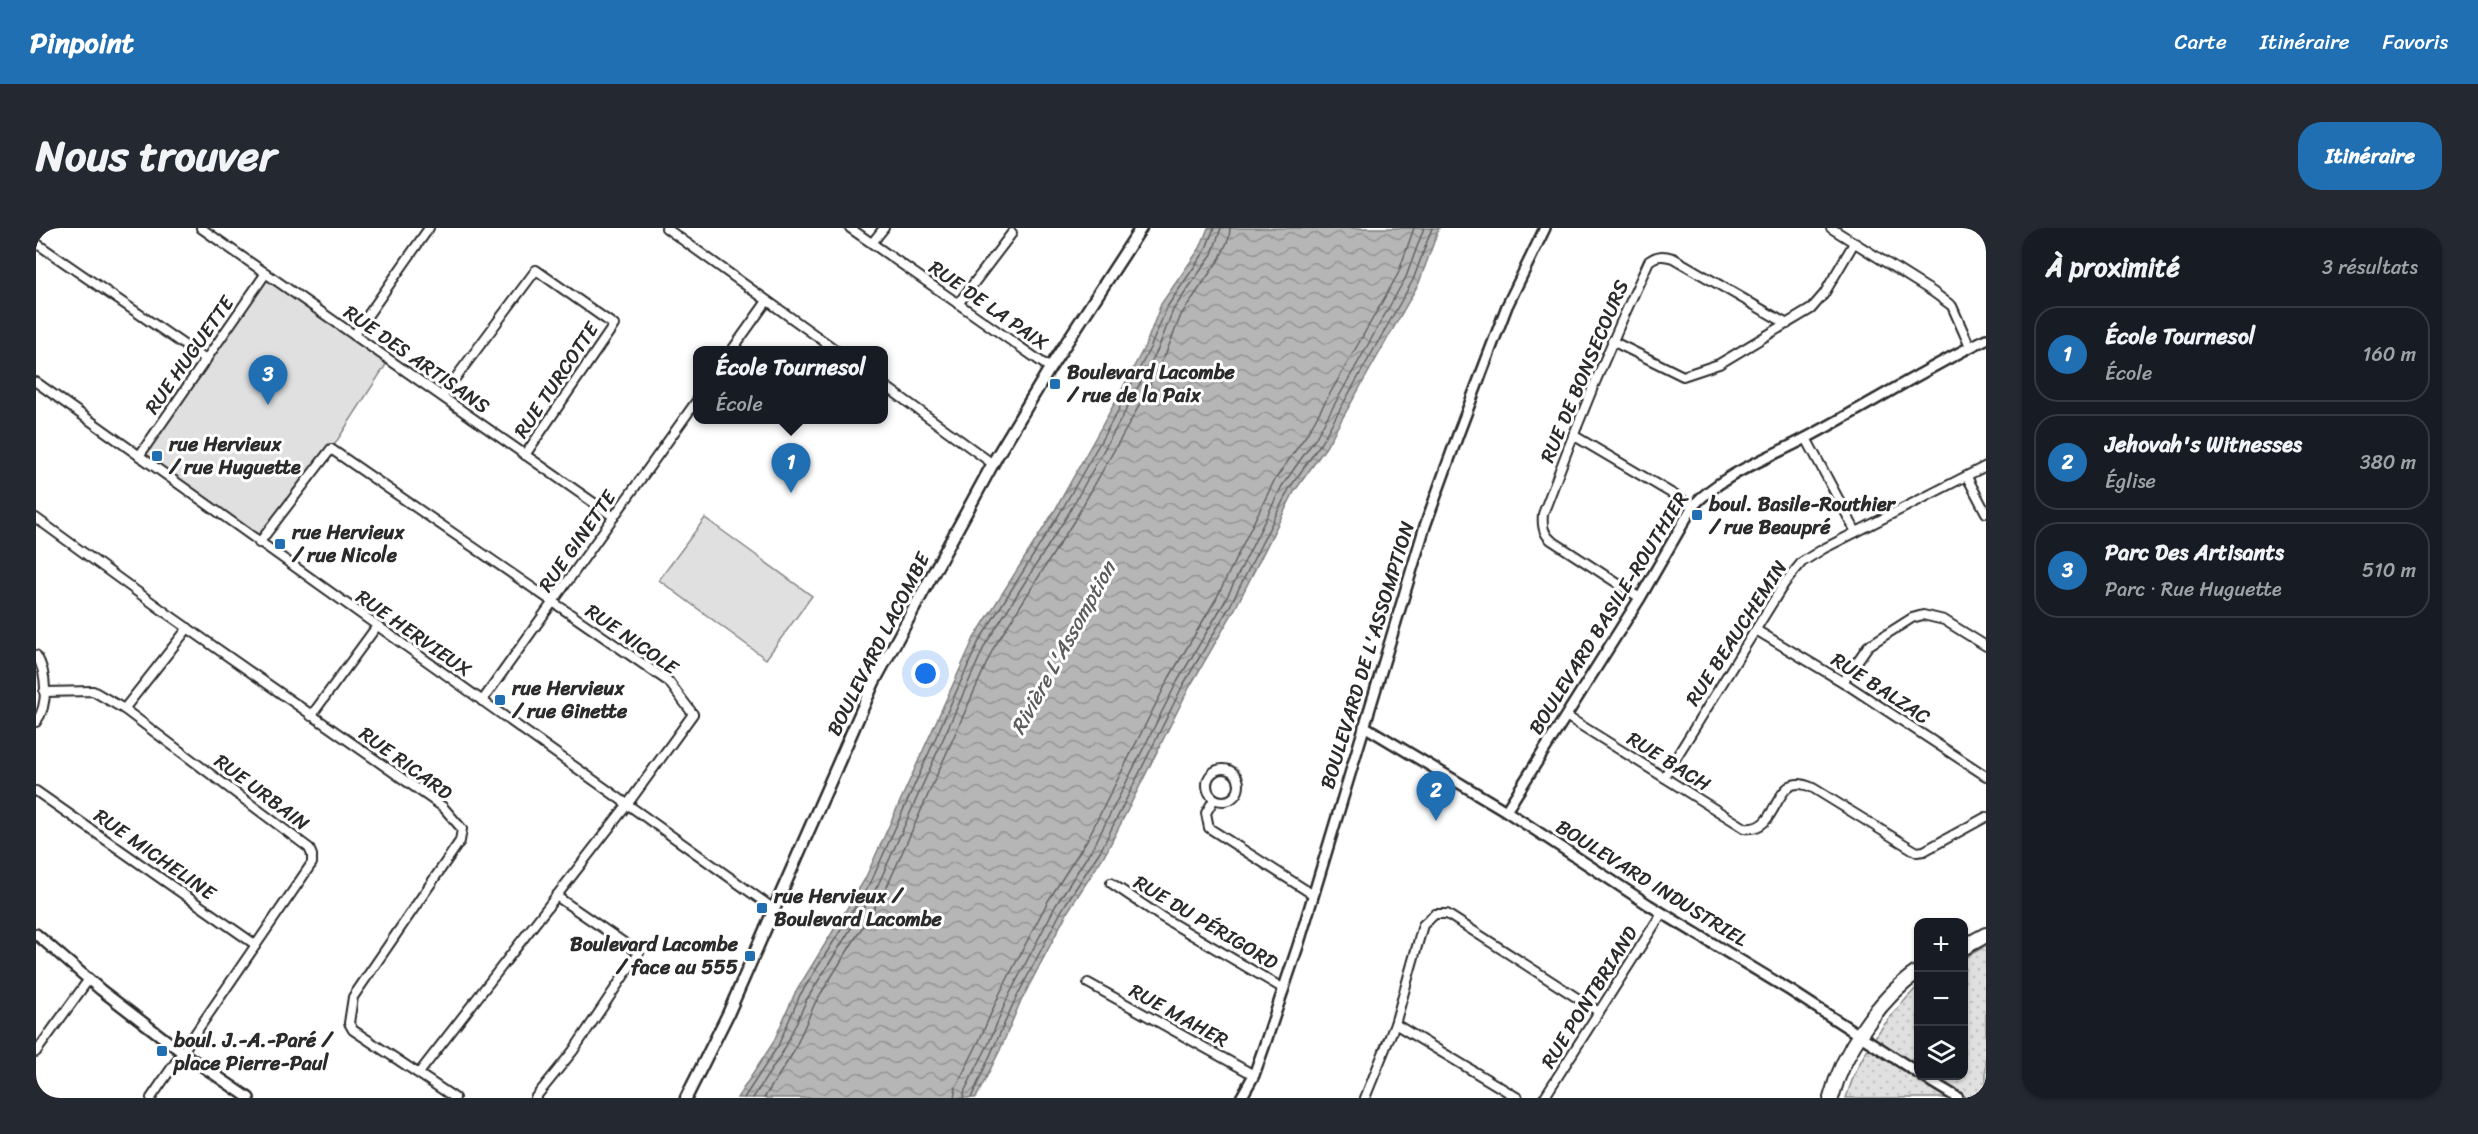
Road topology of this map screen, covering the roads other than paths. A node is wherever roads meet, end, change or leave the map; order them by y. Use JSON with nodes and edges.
{"nodes":[{"id":1,"x":201,"y":228,"type":"edge"},
{"id":2,"x":429,"y":228,"type":"edge"},
{"id":3,"x":666,"y":228,"type":"edge"},
{"id":4,"x":850,"y":228,"type":"edge"},
{"id":5,"x":884,"y":228,"type":"edge"},
{"id":6,"x":1141,"y":228,"type":"edge"},
{"id":7,"x":1545,"y":228,"type":"edge"},
{"id":8,"x":1831,"y":228,"type":"edge"},
{"id":9,"x":1012,"y":233,"type":"dead end"},
{"id":10,"x":36,"y":243,"type":"edge"},
{"id":11,"x":872,"y":243,"type":"junction"},
{"id":12,"x":1854,"y":243,"type":"junction"},
{"id":13,"x":266,"y":273,"type":"junction"},
{"id":14,"x":767,"y":301,"type":"junction"},
{"id":15,"x":958,"y":304,"type":"junction"},
{"id":16,"x":1787,"y":324,"type":"junction"},
{"id":17,"x":354,"y":335,"type":"junction"},
{"id":18,"x":1986,"y":339,"type":"edge"},
{"id":19,"x":1612,"y":341,"type":"junction"},
{"id":20,"x":736,"y":346,"type":"edge"},
{"id":21,"x":829,"y":346,"type":"edge"},
{"id":22,"x":1970,"y":347,"type":"junction"},
{"id":23,"x":206,"y":360,"type":"junction"},
{"id":24,"x":1050,"y":368,"type":"junction"},
{"id":25,"x":36,"y":382,"type":"edge"},
{"id":26,"x":888,"y":388,"type":"edge"},
{"id":27,"x":442,"y":396,"type":"junction"},
{"id":28,"x":693,"y":406,"type":"edge"},
{"id":29,"x":1573,"y":435,"type":"junction"},
{"id":30,"x":1806,"y":438,"type":"junction"},
{"id":31,"x":525,"y":455,"type":"junction"},
{"id":32,"x":139,"y":456,"type":"junction"},
{"id":33,"x":993,"y":464,"type":"junction"},
{"id":34,"x":1986,"y":466,"type":"edge"},
{"id":35,"x":1967,"y":477,"type":"junction"},
{"id":36,"x":1693,"y":506,"type":"junction"},
{"id":37,"x":1986,"y":513,"type":"edge"},
{"id":38,"x":614,"y":517,"type":"junction"},
{"id":39,"x":36,"y":518,"type":"edge"},
{"id":40,"x":1856,"y":532,"type":"junction"},
{"id":41,"x":259,"y":543,"type":"junction"},
{"id":42,"x":1640,"y":597,"type":"junction"},
{"id":43,"x":553,"y":603,"type":"junction"},
{"id":44,"x":377,"y":626,"type":"junction"},
{"id":45,"x":188,"y":628,"type":"junction"},
{"id":46,"x":1756,"y":630,"type":"junction"},
{"id":47,"x":1986,"y":646,"type":"edge"},
{"id":48,"x":36,"y":655,"type":"edge"},
{"id":49,"x":1843,"y":682,"type":"junction"},
{"id":50,"x":44,"y":692,"type":"junction"},
{"id":51,"x":482,"y":701,"type":"junction"},
{"id":52,"x":124,"y":709,"type":"junction"},
{"id":53,"x":311,"y":716,"type":"junction"},
{"id":54,"x":1566,"y":716,"type":"junction"},
{"id":55,"x":36,"y":722,"type":"edge"},
{"id":56,"x":1364,"y":726,"type":"junction"},
{"id":57,"x":1986,"y":776,"type":"edge"},
{"id":58,"x":1664,"y":777,"type":"junction"},
{"id":59,"x":36,"y":791,"type":"edge"},
{"id":60,"x":1214,"y":799,"type":"junction"},
{"id":61,"x":627,"y":805,"type":"junction"},
{"id":62,"x":1506,"y":811,"type":"junction"},
{"id":63,"x":1986,"y":817,"type":"edge"},
{"id":64,"x":1111,"y":883,"type":"dead end"},
{"id":65,"x":1312,"y":894,"type":"junction"},
{"id":66,"x":556,"y":896,"type":"junction"},
{"id":67,"x":774,"y":909,"type":"junction"},
{"id":68,"x":1662,"y":913,"type":"junction"},
{"id":69,"x":36,"y":934,"type":"edge"},
{"id":70,"x":1986,"y":935,"type":"edge"},
{"id":71,"x":256,"y":945,"type":"junction"},
{"id":72,"x":1968,"y":945,"type":"edge"},
{"id":73,"x":1914,"y":975,"type":"edge"},
{"id":74,"x":89,"y":979,"type":"junction"},
{"id":75,"x":1088,"y":983,"type":"dead end"},
{"id":76,"x":1284,"y":989,"type":"junction"},
{"id":77,"x":1599,"y":1012,"type":"junction"},
{"id":78,"x":1395,"y":1024,"type":"junction"},
{"id":79,"x":1860,"y":1037,"type":"junction"},
{"id":80,"x":36,"y":1052,"type":"edge"},
{"id":81,"x":183,"y":1053,"type":"junction"},
{"id":82,"x":1914,"y":1070,"type":"edge"},
{"id":83,"x":419,"y":1073,"type":"junction"},
{"id":84,"x":1254,"y":1075,"type":"junction"},
{"id":85,"x":1930,"y":1080,"type":"edge"},
{"id":86,"x":151,"y":1098,"type":"edge"},
{"id":87,"x":249,"y":1098,"type":"edge"},
{"id":88,"x":455,"y":1098,"type":"edge"},
{"id":89,"x":535,"y":1098,"type":"edge"},
{"id":90,"x":686,"y":1098,"type":"edge"},
{"id":91,"x":1241,"y":1098,"type":"edge"},
{"id":92,"x":1365,"y":1098,"type":"edge"},
{"id":93,"x":1518,"y":1098,"type":"edge"},
{"id":94,"x":1544,"y":1098,"type":"edge"},
{"id":95,"x":1831,"y":1098,"type":"edge"},
{"id":96,"x":1958,"y":1098,"type":"edge"}],
"edges":[{"from":1,"to":13,"type":"street","name":"RUE DES ARTISANS"},
{"from":2,"to":17,"type":"street"},
{"from":3,"to":14,"type":"street"},
{"from":4,"to":11,"type":"street","name":"RUE DE LA PAIX"},
{"from":5,"to":11,"type":"street"},
{"from":6,"to":24,"type":"main road","name":"BOULEVARD LACOMBE"},
{"from":7,"to":56,"type":"street","name":"BOULEVARD DE L'ASSOMPTION"},
{"from":8,"to":12,"type":"street"},
{"from":9,"to":15,"type":"street"},
{"from":10,"to":23,"type":"street"},
{"from":11,"to":15,"type":"street","name":"RUE DE LA PAIX"},
{"from":12,"to":16,"type":"street"},
{"from":12,"to":22,"type":"street"},
{"from":13,"to":17,"type":"street","name":"RUE DES ARTISANS"},
{"from":13,"to":23,"type":"street","name":"RUE HUGUETTE"},
{"from":14,"to":20,"type":"street"},
{"from":14,"to":21,"type":"street"},
{"from":15,"to":24,"type":"street","name":"RUE DE LA PAIX"},
{"from":16,"to":19,"type":"street"},
{"from":16,"to":19,"type":"street","name":"RUE DE BONSECOURS"},
{"from":17,"to":27,"type":"street","name":"RUE DES ARTISANS"},
{"from":18,"to":22,"type":"street","name":"BOULEVARD BASILE-ROUTHIER"},
{"from":19,"to":29,"type":"street","name":"RUE DE BONSECOURS"},
{"from":22,"to":30,"type":"street","name":"BOULEVARD BASILE-ROUTHIER"},
{"from":23,"to":32,"type":"street","name":"RUE HUGUETTE"},
{"from":24,"to":33,"type":"main road","name":"BOULEVARD LACOMBE"},
{"from":25,"to":32,"type":"street","name":"RUE HERVIEUX"},
{"from":26,"to":33,"type":"street"},
{"from":27,"to":31,"type":"street","name":"RUE DES ARTISANS"},
{"from":27,"to":31,"type":"street","name":"RUE TURCOTTE"},
{"from":28,"to":38,"type":"street","name":"RUE GINETTE"},
{"from":29,"to":36,"type":"street"},
{"from":29,"to":42,"type":"street","name":"RUE DE BONSECOURS"},
{"from":30,"to":36,"type":"street","name":"BOULEVARD BASILE-ROUTHIER"},
{"from":30,"to":40,"type":"street"},
{"from":31,"to":38,"type":"street","name":"RUE DES ARTISANS"},
{"from":32,"to":41,"type":"street","name":"RUE HERVIEUX"},
{"from":33,"to":67,"type":"main road","name":"BOULEVARD LACOMBE"},
{"from":34,"to":35,"type":"street","name":"RUE BEAUCHEMIN"},
{"from":35,"to":37,"type":"street"},
{"from":35,"to":40,"type":"street","name":"RUE BEAUCHEMIN"},
{"from":36,"to":42,"type":"street","name":"BOULEVARD BASILE-ROUTHIER"},
{"from":38,"to":43,"type":"street","name":"RUE GINETTE"},
{"from":39,"to":45,"type":"street","name":"RUE RICARD"},
{"from":40,"to":46,"type":"street","name":"RUE BEAUCHEMIN"},
{"from":41,"to":43,"type":"street","name":"RUE NICOLE"},
{"from":41,"to":44,"type":"street","name":"RUE HERVIEUX"},
{"from":42,"to":54,"type":"street","name":"BOULEVARD BASILE-ROUTHIER"},
{"from":43,"to":51,"type":"street","name":"RUE GINETTE"},
{"from":43,"to":61,"type":"street","name":"RUE NICOLE"},
{"from":44,"to":51,"type":"street","name":"RUE HERVIEUX"},
{"from":44,"to":53,"type":"street"},
{"from":45,"to":52,"type":"street"},
{"from":45,"to":53,"type":"street","name":"RUE RICARD"},
{"from":46,"to":49,"type":"street","name":"RUE BALZAC"},
{"from":46,"to":58,"type":"street","name":"RUE BEAUCHEMIN"},
{"from":47,"to":49,"type":"street"},
{"from":48,"to":50,"type":"street"},
{"from":49,"to":57,"type":"street","name":"RUE BALZAC"},
{"from":50,"to":52,"type":"street","name":"RUE URBAIN"},
{"from":50,"to":55,"type":"street"},
{"from":51,"to":61,"type":"street","name":"RUE HERVIEUX"},
{"from":52,"to":71,"type":"street","name":"RUE URBAIN"},
{"from":53,"to":83,"type":"street","name":"RUE RICARD"},
{"from":54,"to":58,"type":"street","name":"RUE BACH"},
{"from":54,"to":62,"type":"street","name":"BOULEVARD BASILE-ROUTHIER"},
{"from":56,"to":62,"type":"street","name":"BOULEVARD INDUSTRIEL"},
{"from":56,"to":65,"type":"street","name":"BOULEVARD DE L'ASSOMPTION"},
{"from":58,"to":63,"type":"street","name":"RUE BACH"},
{"from":59,"to":71,"type":"street","name":"RUE MICHELINE"},
{"from":60,"to":60,"type":"street"},
{"from":60,"to":65,"type":"street"},
{"from":61,"to":66,"type":"street","name":"RUE NICOLE"},
{"from":61,"to":67,"type":"street","name":"RUE HERVIEUX"},
{"from":62,"to":68,"type":"street","name":"BOULEVARD INDUSTRIEL"},
{"from":64,"to":76,"type":"street","name":"RUE DU PÉRIGORD"},
{"from":65,"to":76,"type":"street","name":"BOULEVARD DE L'ASSOMPTION"},
{"from":66,"to":83,"type":"street","name":"RUE NICOLE"},
{"from":66,"to":89,"type":"street"},
{"from":67,"to":90,"type":"main road","name":"BOULEVARD LACOMBE"},
{"from":68,"to":77,"type":"street","name":"RUE PONTBRIAND"},
{"from":68,"to":79,"type":"street","name":"BOULEVARD INDUSTRIEL"},
{"from":69,"to":74,"type":"street"},
{"from":70,"to":72,"type":"highway"},
{"from":71,"to":81,"type":"street","name":"RUE URBAIN"},
{"from":73,"to":79,"type":"highway"},
{"from":74,"to":80,"type":"street"},
{"from":74,"to":81,"type":"street"},
{"from":75,"to":84,"type":"street","name":"RUE MAHER"},
{"from":76,"to":84,"type":"street","name":"BOULEVARD DE L'ASSOMPTION"},
{"from":77,"to":78,"type":"street"},
{"from":77,"to":94,"type":"street","name":"RUE PONTBRIAND"},
{"from":78,"to":92,"type":"street"},
{"from":78,"to":93,"type":"street"},
{"from":79,"to":82,"type":"street","name":"BOULEVARD INDUSTRIEL"},
{"from":79,"to":95,"type":"highway"},
{"from":81,"to":86,"type":"street","name":"RUE URBAIN"},
{"from":81,"to":87,"type":"street"},
{"from":83,"to":88,"type":"street","name":"RUE RICARD"},
{"from":84,"to":91,"type":"street","name":"BOULEVARD DE L'ASSOMPTION"},
{"from":85,"to":96,"type":"street","name":"BOULEVARD INDUSTRIEL"}]}
